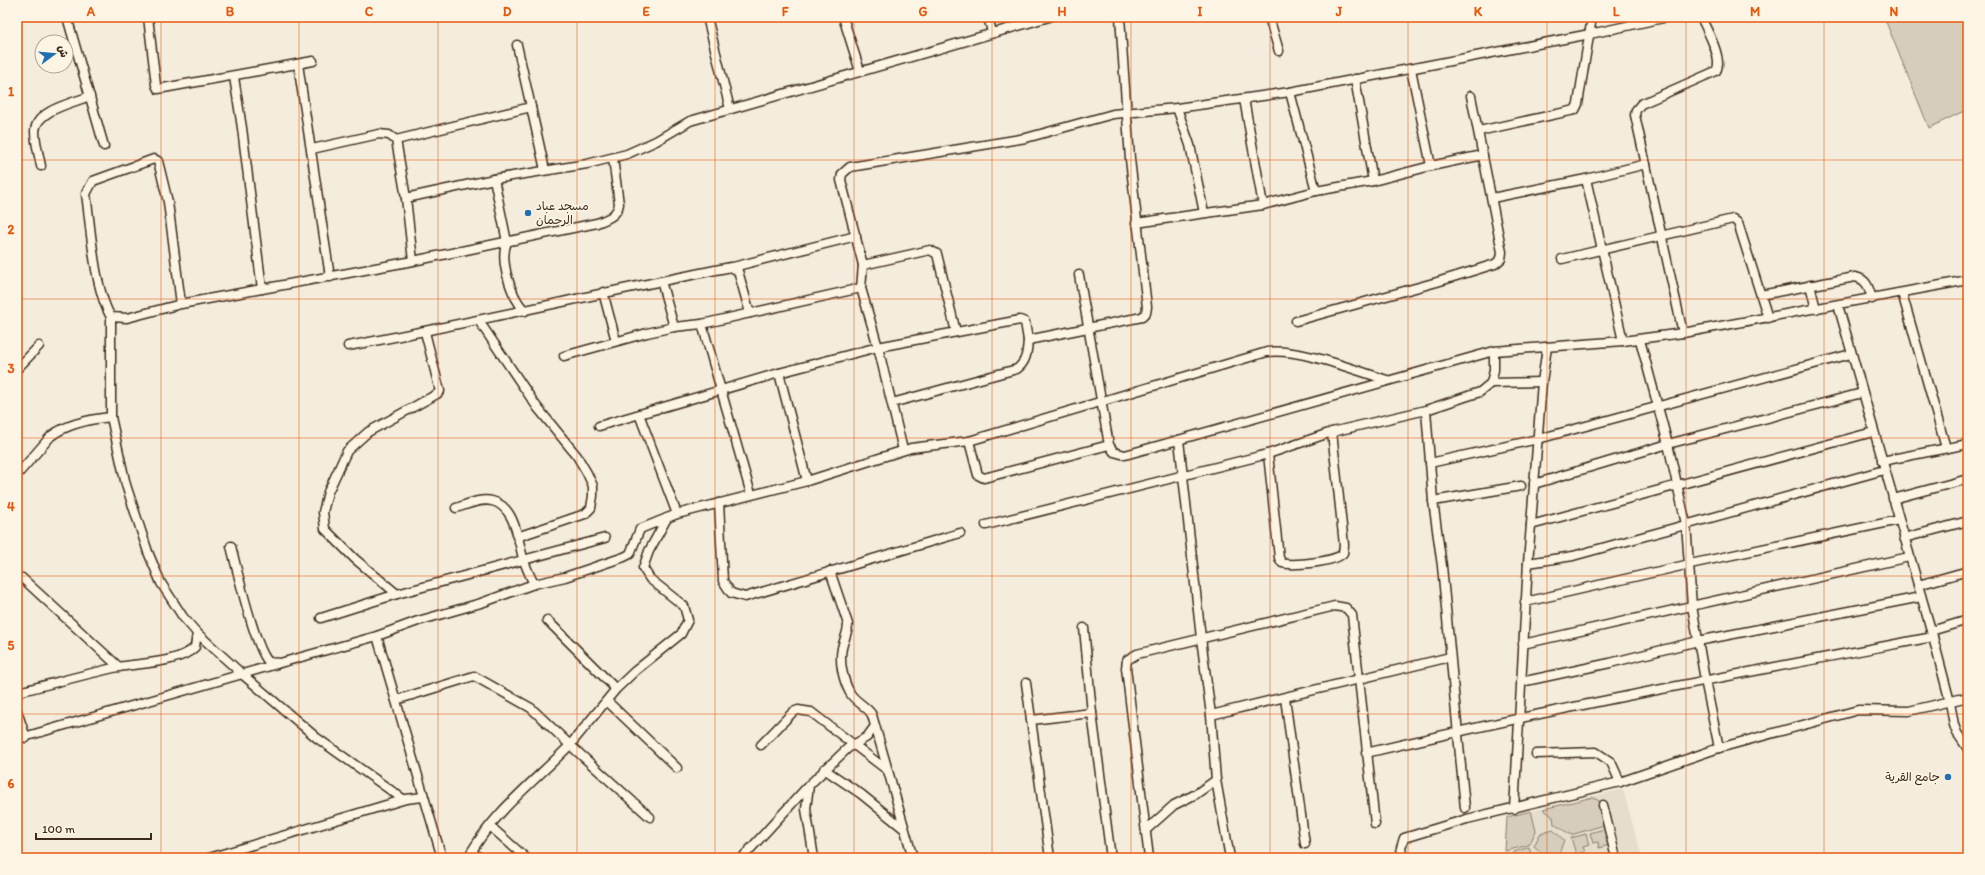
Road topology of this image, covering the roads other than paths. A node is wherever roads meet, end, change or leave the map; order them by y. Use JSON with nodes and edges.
{"nodes":[{"id":1,"x":67,"y":17,"type":"edge"},
{"id":2,"x":148,"y":17,"type":"edge"},
{"id":3,"x":707,"y":17,"type":"edge"},
{"id":4,"x":843,"y":17,"type":"edge"},
{"id":5,"x":988,"y":17,"type":"edge"},
{"id":6,"x":1049,"y":17,"type":"edge"},
{"id":7,"x":1120,"y":17,"type":"edge"},
{"id":8,"x":1269,"y":17,"type":"edge"},
{"id":9,"x":1592,"y":17,"type":"edge"},
{"id":10,"x":1668,"y":17,"type":"edge"},
{"id":11,"x":1701,"y":17,"type":"edge"},
{"id":12,"x":992,"y":32,"type":"junction"},
{"id":13,"x":1590,"y":34,"type":"junction"},
{"id":14,"x":518,"y":45,"type":"dead end"},
{"id":15,"x":1279,"y":51,"type":"dead end"},
{"id":16,"x":313,"y":61,"type":"dead end"},
{"id":17,"x":298,"y":64,"type":"junction"},
{"id":18,"x":1411,"y":69,"type":"junction"},
{"id":19,"x":860,"y":71,"type":"junction"},
{"id":20,"x":234,"y":77,"type":"junction"},
{"id":21,"x":1355,"y":79,"type":"junction"},
{"id":22,"x":1290,"y":92,"type":"junction"},
{"id":23,"x":90,"y":96,"type":"junction"},
{"id":24,"x":1471,"y":96,"type":"dead end"},
{"id":25,"x":1244,"y":99,"type":"junction"},
{"id":26,"x":531,"y":107,"type":"junction"},
{"id":27,"x":1177,"y":108,"type":"junction"},
{"id":28,"x":730,"y":109,"type":"junction"},
{"id":29,"x":1126,"y":113,"type":"junction"},
{"id":30,"x":1479,"y":131,"type":"junction"},
{"id":31,"x":396,"y":140,"type":"junction"},
{"id":32,"x":104,"y":146,"type":"dead end"},
{"id":33,"x":312,"y":149,"type":"junction"},
{"id":34,"x":1484,"y":155,"type":"junction"},
{"id":35,"x":612,"y":158,"type":"junction"},
{"id":36,"x":1646,"y":164,"type":"junction"},
{"id":37,"x":40,"y":166,"type":"dead end"},
{"id":38,"x":1431,"y":166,"type":"junction"},
{"id":39,"x":545,"y":170,"type":"junction"},
{"id":40,"x":494,"y":179,"type":"junction"},
{"id":41,"x":1586,"y":179,"type":"junction"},
{"id":42,"x":1373,"y":181,"type":"junction"},
{"id":43,"x":1316,"y":191,"type":"junction"},
{"id":44,"x":406,"y":198,"type":"junction"},
{"id":45,"x":1492,"y":198,"type":"junction"},
{"id":46,"x":1263,"y":204,"type":"junction"},
{"id":47,"x":1204,"y":213,"type":"junction"},
{"id":48,"x":1136,"y":223,"type":"junction"},
{"id":49,"x":1663,"y":235,"type":"junction"},
{"id":50,"x":856,"y":236,"type":"junction"},
{"id":51,"x":507,"y":242,"type":"junction"},
{"id":52,"x":1602,"y":249,"type":"junction"},
{"id":53,"x":1562,"y":259,"type":"dead end"},
{"id":54,"x":413,"y":261,"type":"junction"},
{"id":55,"x":863,"y":265,"type":"junction"},
{"id":56,"x":733,"y":267,"type":"junction"},
{"id":57,"x":1078,"y":275,"type":"dead end"},
{"id":58,"x":330,"y":277,"type":"junction"},
{"id":59,"x":1968,"y":280,"type":"edge"},
{"id":60,"x":661,"y":281,"type":"junction"},
{"id":61,"x":1810,"y":286,"type":"junction"},
{"id":62,"x":861,"y":288,"type":"junction"},
{"id":63,"x":262,"y":289,"type":"junction"},
{"id":64,"x":604,"y":292,"type":"junction"},
{"id":65,"x":1902,"y":293,"type":"junction"},
{"id":66,"x":1761,"y":295,"type":"junction"},
{"id":67,"x":1872,"y":299,"type":"junction"},
{"id":68,"x":181,"y":304,"type":"junction"},
{"id":69,"x":1838,"y":305,"type":"junction"},
{"id":70,"x":1816,"y":309,"type":"junction"},
{"id":71,"x":525,"y":311,"type":"junction"},
{"id":72,"x":750,"y":313,"type":"junction"},
{"id":73,"x":111,"y":317,"type":"junction"},
{"id":74,"x":1768,"y":318,"type":"junction"},
{"id":75,"x":478,"y":321,"type":"junction"},
{"id":76,"x":1296,"y":321,"type":"dead end"},
{"id":77,"x":702,"y":324,"type":"junction"},
{"id":78,"x":1088,"y":326,"type":"junction"},
{"id":79,"x":674,"y":327,"type":"junction"},
{"id":80,"x":425,"y":332,"type":"junction"},
{"id":81,"x":956,"y":332,"type":"junction"},
{"id":82,"x":1684,"y":333,"type":"junction"},
{"id":83,"x":1028,"y":340,"type":"junction"},
{"id":84,"x":1640,"y":340,"type":"junction"},
{"id":85,"x":616,"y":341,"type":"junction"},
{"id":86,"x":1623,"y":342,"type":"junction"},
{"id":87,"x":39,"y":346,"type":"dead end"},
{"id":88,"x":348,"y":346,"type":"dead end"},
{"id":89,"x":1547,"y":347,"type":"junction"},
{"id":90,"x":878,"y":348,"type":"junction"},
{"id":91,"x":1494,"y":351,"type":"junction"},
{"id":92,"x":1851,"y":354,"type":"junction"},
{"id":93,"x":564,"y":356,"type":"dead end"},
{"id":94,"x":17,"y":369,"type":"edge"},
{"id":95,"x":779,"y":374,"type":"junction"},
{"id":96,"x":1387,"y":380,"type":"junction"},
{"id":97,"x":1542,"y":382,"type":"junction"},
{"id":98,"x":1491,"y":383,"type":"junction"},
{"id":99,"x":722,"y":390,"type":"junction"},
{"id":100,"x":1862,"y":393,"type":"junction"},
{"id":101,"x":1102,"y":402,"type":"junction"},
{"id":102,"x":892,"y":403,"type":"junction"},
{"id":103,"x":1658,"y":406,"type":"junction"},
{"id":104,"x":1426,"y":410,"type":"junction"},
{"id":105,"x":639,"y":414,"type":"junction"},
{"id":106,"x":111,"y":417,"type":"junction"},
{"id":107,"x":599,"y":426,"type":"dead end"},
{"id":108,"x":1332,"y":432,"type":"junction"},
{"id":109,"x":1873,"y":432,"type":"junction"},
{"id":110,"x":1538,"y":438,"type":"junction"},
{"id":111,"x":1180,"y":440,"type":"junction"},
{"id":112,"x":969,"y":441,"type":"junction"},
{"id":113,"x":1668,"y":444,"type":"junction"},
{"id":114,"x":1968,"y":444,"type":"edge"},
{"id":115,"x":1109,"y":445,"type":"junction"},
{"id":116,"x":1946,"y":448,"type":"junction"},
{"id":117,"x":903,"y":450,"type":"junction"},
{"id":118,"x":1268,"y":454,"type":"junction"},
{"id":119,"x":1882,"y":461,"type":"junction"},
{"id":120,"x":1430,"y":463,"type":"junction"},
{"id":121,"x":1884,"y":470,"type":"junction"},
{"id":122,"x":17,"y":475,"type":"edge"},
{"id":123,"x":1183,"y":475,"type":"junction"},
{"id":124,"x":1968,"y":479,"type":"edge"},
{"id":125,"x":807,"y":481,"type":"junction"},
{"id":126,"x":1534,"y":484,"type":"junction"},
{"id":127,"x":1678,"y":485,"type":"junction"},
{"id":128,"x":1522,"y":486,"type":"dead end"},
{"id":129,"x":751,"y":494,"type":"junction"},
{"id":130,"x":1893,"y":499,"type":"junction"},
{"id":131,"x":1433,"y":501,"type":"junction"},
{"id":132,"x":719,"y":503,"type":"junction"},
{"id":133,"x":456,"y":508,"type":"dead end"},
{"id":134,"x":677,"y":514,"type":"junction"},
{"id":135,"x":667,"y":518,"type":"junction"},
{"id":136,"x":1899,"y":520,"type":"junction"},
{"id":137,"x":1968,"y":521,"type":"edge"},
{"id":138,"x":1686,"y":524,"type":"junction"},
{"id":139,"x":986,"y":525,"type":"dead end"},
{"id":140,"x":1531,"y":525,"type":"junction"},
{"id":141,"x":960,"y":533,"type":"dead end"},
{"id":142,"x":517,"y":537,"type":"junction"},
{"id":143,"x":605,"y":538,"type":"dead end"},
{"id":144,"x":1904,"y":538,"type":"junction"},
{"id":145,"x":231,"y":546,"type":"dead end"},
{"id":146,"x":1909,"y":557,"type":"junction"},
{"id":147,"x":523,"y":560,"type":"junction"},
{"id":148,"x":1528,"y":563,"type":"junction"},
{"id":149,"x":1690,"y":564,"type":"junction"},
{"id":150,"x":830,"y":571,"type":"junction"},
{"id":151,"x":1968,"y":571,"type":"edge"},
{"id":152,"x":22,"y":578,"type":"dead end"},
{"id":153,"x":534,"y":584,"type":"junction"},
{"id":154,"x":1918,"y":585,"type":"junction"},
{"id":155,"x":397,"y":594,"type":"junction"},
{"id":156,"x":1921,"y":597,"type":"junction"},
{"id":157,"x":1525,"y":602,"type":"junction"},
{"id":158,"x":1692,"y":606,"type":"junction"},
{"id":159,"x":321,"y":618,"type":"dead end"},
{"id":160,"x":547,"y":620,"type":"dead end"},
{"id":161,"x":1968,"y":620,"type":"edge"},
{"id":162,"x":1084,"y":628,"type":"dead end"},
{"id":163,"x":197,"y":633,"type":"junction"},
{"id":164,"x":1932,"y":634,"type":"junction"},
{"id":165,"x":377,"y":636,"type":"junction"},
{"id":166,"x":1201,"y":638,"type":"junction"},
{"id":167,"x":1698,"y":641,"type":"junction"},
{"id":168,"x":1523,"y":644,"type":"junction"},
{"id":169,"x":1450,"y":657,"type":"junction"},
{"id":170,"x":280,"y":663,"type":"junction"},
{"id":171,"x":119,"y":667,"type":"junction"},
{"id":172,"x":242,"y":674,"type":"junction"},
{"id":173,"x":1360,"y":680,"type":"junction"},
{"id":174,"x":1705,"y":680,"type":"junction"},
{"id":175,"x":1521,"y":682,"type":"junction"},
{"id":176,"x":1026,"y":683,"type":"dead end"},
{"id":177,"x":616,"y":689,"type":"junction"},
{"id":178,"x":17,"y":694,"type":"edge"},
{"id":179,"x":1968,"y":697,"type":"edge"},
{"id":180,"x":1285,"y":698,"type":"junction"},
{"id":181,"x":396,"y":700,"type":"junction"},
{"id":182,"x":607,"y":700,"type":"junction"},
{"id":183,"x":1950,"y":702,"type":"junction"},
{"id":184,"x":17,"y":712,"type":"edge"},
{"id":185,"x":1092,"y":713,"type":"junction"},
{"id":186,"x":1211,"y":715,"type":"junction"},
{"id":187,"x":1518,"y":719,"type":"junction"},
{"id":188,"x":1031,"y":720,"type":"junction"},
{"id":189,"x":875,"y":726,"type":"junction"},
{"id":190,"x":1457,"y":731,"type":"junction"},
{"id":191,"x":26,"y":738,"type":"junction"},
{"id":192,"x":17,"y":739,"type":"edge"},
{"id":193,"x":570,"y":745,"type":"junction"},
{"id":194,"x":761,"y":745,"type":"dead end"},
{"id":195,"x":855,"y":745,"type":"junction"},
{"id":196,"x":1719,"y":748,"type":"junction"},
{"id":197,"x":1968,"y":750,"type":"edge"},
{"id":198,"x":1366,"y":753,"type":"junction"},
{"id":199,"x":1536,"y":754,"type":"dead end"},
{"id":200,"x":678,"y":768,"type":"dead end"},
{"id":201,"x":824,"y":770,"type":"junction"},
{"id":202,"x":887,"y":770,"type":"junction"},
{"id":203,"x":1216,"y":780,"type":"junction"},
{"id":204,"x":1620,"y":782,"type":"junction"},
{"id":205,"x":809,"y":785,"type":"junction"},
{"id":206,"x":423,"y":797,"type":"junction"},
{"id":207,"x":403,"y":800,"type":"junction"},
{"id":208,"x":1603,"y":805,"type":"dead end"},
{"id":209,"x":1465,"y":808,"type":"dead end"},
{"id":210,"x":1514,"y":809,"type":"junction"},
{"id":211,"x":650,"y":818,"type":"dead end"},
{"id":212,"x":1375,"y":824,"type":"dead end"},
{"id":213,"x":490,"y":826,"type":"junction"},
{"id":214,"x":903,"y":828,"type":"junction"},
{"id":215,"x":1146,"y":830,"type":"junction"},
{"id":216,"x":1305,"y":844,"type":"dead end"},
{"id":217,"x":470,"y":854,"type":"edge"},
{"id":218,"x":209,"y":858,"type":"edge"},
{"id":219,"x":442,"y":858,"type":"edge"},
{"id":220,"x":480,"y":858,"type":"edge"},
{"id":221,"x":526,"y":858,"type":"edge"},
{"id":222,"x":742,"y":858,"type":"edge"},
{"id":223,"x":814,"y":858,"type":"edge"},
{"id":224,"x":913,"y":858,"type":"edge"},
{"id":225,"x":1050,"y":858,"type":"edge"},
{"id":226,"x":1111,"y":858,"type":"edge"},
{"id":227,"x":1149,"y":858,"type":"edge"},
{"id":228,"x":1230,"y":858,"type":"edge"},
{"id":229,"x":1404,"y":858,"type":"edge"},
{"id":230,"x":1616,"y":858,"type":"edge"}],
"edges":[{"from":1,"to":23,"type":"street"},
{"from":2,"to":20,"type":"street"},
{"from":3,"to":28,"type":"street"},
{"from":4,"to":19,"type":"street"},
{"from":5,"to":12,"type":"street"},
{"from":6,"to":12,"type":"street"},
{"from":7,"to":29,"type":"street"},
{"from":8,"to":15,"type":"street"},
{"from":9,"to":13,"type":"street"},
{"from":10,"to":13,"type":"street"},
{"from":11,"to":36,"type":"street"},
{"from":12,"to":19,"type":"street"},
{"from":13,"to":18,"type":"street"},
{"from":13,"to":30,"type":"street"},
{"from":14,"to":26,"type":"street"},
{"from":16,"to":17,"type":"street"},
{"from":17,"to":20,"type":"street"},
{"from":17,"to":33,"type":"street"},
{"from":18,"to":21,"type":"street"},
{"from":18,"to":38,"type":"street"},
{"from":19,"to":28,"type":"street"},
{"from":20,"to":63,"type":"street"},
{"from":21,"to":22,"type":"street"},
{"from":21,"to":42,"type":"street"},
{"from":22,"to":25,"type":"street"},
{"from":22,"to":43,"type":"street"},
{"from":23,"to":32,"type":"street"},
{"from":23,"to":37,"type":"street"},
{"from":24,"to":30,"type":"street"},
{"from":25,"to":27,"type":"street"},
{"from":25,"to":46,"type":"street"},
{"from":26,"to":31,"type":"street"},
{"from":26,"to":39,"type":"street"},
{"from":27,"to":29,"type":"street"},
{"from":27,"to":47,"type":"street"},
{"from":28,"to":35,"type":"street"},
{"from":29,"to":48,"type":"street"},
{"from":29,"to":50,"type":"street"},
{"from":30,"to":34,"type":"street"},
{"from":31,"to":33,"type":"street"},
{"from":31,"to":44,"type":"street"},
{"from":33,"to":58,"type":"street"},
{"from":34,"to":38,"type":"street"},
{"from":34,"to":45,"type":"street"},
{"from":35,"to":39,"type":"street"},
{"from":35,"to":51,"type":"street"},
{"from":36,"to":41,"type":"street"},
{"from":36,"to":49,"type":"street"},
{"from":38,"to":42,"type":"street"},
{"from":39,"to":40,"type":"street"},
{"from":40,"to":44,"type":"street"},
{"from":40,"to":51,"type":"street"},
{"from":41,"to":45,"type":"street"},
{"from":41,"to":52,"type":"street"},
{"from":42,"to":43,"type":"street"},
{"from":43,"to":46,"type":"street"},
{"from":44,"to":54,"type":"street"},
{"from":45,"to":76,"type":"street"},
{"from":46,"to":47,"type":"street"},
{"from":47,"to":48,"type":"street"},
{"from":48,"to":78,"type":"street"},
{"from":49,"to":52,"type":"street"},
{"from":49,"to":66,"type":"street"},
{"from":49,"to":82,"type":"street"},
{"from":50,"to":55,"type":"street"},
{"from":50,"to":56,"type":"street"},
{"from":51,"to":54,"type":"street"},
{"from":51,"to":71,"type":"street"},
{"from":52,"to":53,"type":"street"},
{"from":52,"to":86,"type":"street"},
{"from":54,"to":58,"type":"street"},
{"from":55,"to":62,"type":"street"},
{"from":55,"to":81,"type":"street"},
{"from":56,"to":60,"type":"street"},
{"from":56,"to":72,"type":"street"},
{"from":57,"to":78,"type":"street"},
{"from":58,"to":63,"type":"street"},
{"from":59,"to":65,"type":"street"},
{"from":60,"to":64,"type":"street"},
{"from":60,"to":79,"type":"street"},
{"from":61,"to":66,"type":"street"},
{"from":61,"to":67,"type":"street"},
{"from":61,"to":70,"type":"street"},
{"from":62,"to":72,"type":"street"},
{"from":62,"to":90,"type":"street"},
{"from":63,"to":68,"type":"street"},
{"from":64,"to":71,"type":"street"},
{"from":64,"to":85,"type":"street"},
{"from":65,"to":67,"type":"street"},
{"from":65,"to":116,"type":"street"},
{"from":66,"to":74,"type":"street"},
{"from":67,"to":69,"type":"street"},
{"from":68,"to":73,"type":"street"},
{"from":68,"to":73,"type":"street"},
{"from":69,"to":70,"type":"street"},
{"from":69,"to":92,"type":"street"},
{"from":70,"to":74,"type":"street"},
{"from":71,"to":75,"type":"street"},
{"from":72,"to":77,"type":"street"},
{"from":73,"to":106,"type":"street"},
{"from":74,"to":82,"type":"street"},
{"from":75,"to":80,"type":"street"},
{"from":75,"to":142,"type":"street"},
{"from":77,"to":79,"type":"street"},
{"from":77,"to":99,"type":"street"},
{"from":78,"to":83,"type":"street"},
{"from":78,"to":101,"type":"street"},
{"from":79,"to":85,"type":"street"},
{"from":80,"to":88,"type":"street"},
{"from":80,"to":155,"type":"street"},
{"from":81,"to":83,"type":"street"},
{"from":81,"to":90,"type":"street"},
{"from":82,"to":84,"type":"street"},
{"from":83,"to":102,"type":"street"},
{"from":84,"to":86,"type":"street"},
{"from":84,"to":103,"type":"street"},
{"from":85,"to":93,"type":"street"},
{"from":86,"to":89,"type":"street"},
{"from":87,"to":94,"type":"street"},
{"from":89,"to":91,"type":"street"},
{"from":89,"to":97,"type":"street"},
{"from":90,"to":95,"type":"street"},
{"from":90,"to":102,"type":"street"},
{"from":91,"to":96,"type":"street"},
{"from":91,"to":98,"type":"street"},
{"from":92,"to":100,"type":"street"},
{"from":92,"to":103,"type":"street"},
{"from":95,"to":99,"type":"street"},
{"from":95,"to":125,"type":"street"},
{"from":96,"to":101,"type":"street"},
{"from":96,"to":111,"type":"street"},
{"from":97,"to":98,"type":"street"},
{"from":97,"to":110,"type":"street"},
{"from":98,"to":104,"type":"street"},
{"from":99,"to":105,"type":"street"},
{"from":99,"to":129,"type":"street"},
{"from":100,"to":109,"type":"street"},
{"from":100,"to":113,"type":"street"},
{"from":101,"to":112,"type":"street"},
{"from":101,"to":115,"type":"street"},
{"from":102,"to":117,"type":"street"},
{"from":103,"to":110,"type":"street"},
{"from":103,"to":113,"type":"street"},
{"from":104,"to":108,"type":"street"},
{"from":104,"to":120,"type":"street"},
{"from":105,"to":107,"type":"street"},
{"from":105,"to":134,"type":"street"},
{"from":106,"to":122,"type":"street"},
{"from":106,"to":163,"type":"street"},
{"from":108,"to":118,"type":"street"},
{"from":108,"to":118,"type":"street"},
{"from":109,"to":119,"type":"street"},
{"from":109,"to":127,"type":"street"},
{"from":110,"to":120,"type":"street"},
{"from":110,"to":126,"type":"street"},
{"from":111,"to":115,"type":"street"},
{"from":111,"to":123,"type":"street"},
{"from":112,"to":115,"type":"street"},
{"from":112,"to":117,"type":"street"},
{"from":113,"to":126,"type":"street"},
{"from":113,"to":127,"type":"street"},
{"from":114,"to":116,"type":"street"},
{"from":116,"to":119,"type":"street"},
{"from":117,"to":125,"type":"street"},
{"from":118,"to":123,"type":"street"},
{"from":119,"to":121,"type":"street"},
{"from":120,"to":131,"type":"street"},
{"from":121,"to":130,"type":"street"},
{"from":121,"to":138,"type":"street"},
{"from":123,"to":139,"type":"street"},
{"from":123,"to":166,"type":"street"},
{"from":124,"to":130,"type":"street"},
{"from":125,"to":129,"type":"street"},
{"from":126,"to":140,"type":"street"},
{"from":127,"to":138,"type":"street"},
{"from":127,"to":140,"type":"street"},
{"from":128,"to":131,"type":"street"},
{"from":129,"to":132,"type":"street"},
{"from":130,"to":136,"type":"street"},
{"from":131,"to":169,"type":"street"},
{"from":132,"to":134,"type":"street"},
{"from":132,"to":150,"type":"street"},
{"from":133,"to":142,"type":"street"},
{"from":134,"to":135,"type":"street"},
{"from":135,"to":153,"type":"street"},
{"from":135,"to":177,"type":"street"},
{"from":136,"to":144,"type":"street"},
{"from":136,"to":149,"type":"street"},
{"from":137,"to":144,"type":"street"},
{"from":138,"to":148,"type":"street"},
{"from":138,"to":149,"type":"street"},
{"from":140,"to":148,"type":"street"},
{"from":141,"to":150,"type":"street"},
{"from":142,"to":147,"type":"street"},
{"from":143,"to":147,"type":"street"},
{"from":144,"to":146,"type":"street"},
{"from":145,"to":170,"type":"street"},
{"from":146,"to":154,"type":"street"},
{"from":146,"to":158,"type":"street"},
{"from":147,"to":153,"type":"street"},
{"from":147,"to":155,"type":"street"},
{"from":148,"to":157,"type":"street"},
{"from":149,"to":157,"type":"street"},
{"from":149,"to":158,"type":"street"},
{"from":150,"to":189,"type":"street"},
{"from":151,"to":154,"type":"street"},
{"from":152,"to":171,"type":"street"},
{"from":153,"to":165,"type":"street"},
{"from":154,"to":156,"type":"street"},
{"from":155,"to":159,"type":"street"},
{"from":156,"to":164,"type":"street"},
{"from":156,"to":167,"type":"street"},
{"from":157,"to":168,"type":"street"},
{"from":158,"to":167,"type":"street"},
{"from":158,"to":168,"type":"street"},
{"from":160,"to":177,"type":"street"},
{"from":161,"to":164,"type":"street"},
{"from":162,"to":185,"type":"street"},
{"from":163,"to":171,"type":"street"},
{"from":163,"to":172,"type":"street"},
{"from":164,"to":174,"type":"street"},
{"from":164,"to":183,"type":"street"},
{"from":165,"to":170,"type":"street"},
{"from":165,"to":181,"type":"street"},
{"from":166,"to":173,"type":"street"},
{"from":166,"to":186,"type":"street"},
{"from":166,"to":215,"type":"street"},
{"from":167,"to":174,"type":"street"},
{"from":167,"to":175,"type":"street"},
{"from":168,"to":175,"type":"street"},
{"from":169,"to":173,"type":"street"},
{"from":169,"to":190,"type":"street"},
{"from":170,"to":172,"type":"street"},
{"from":171,"to":178,"type":"street"},
{"from":172,"to":191,"type":"street"},
{"from":172,"to":207,"type":"street"},
{"from":173,"to":180,"type":"street"},
{"from":173,"to":198,"type":"street"},
{"from":174,"to":187,"type":"street"},
{"from":174,"to":196,"type":"street"},
{"from":175,"to":187,"type":"street"},
{"from":176,"to":188,"type":"street"},
{"from":177,"to":182,"type":"street"},
{"from":179,"to":183,"type":"street"},
{"from":180,"to":186,"type":"street"},
{"from":180,"to":216,"type":"street"},
{"from":181,"to":193,"type":"street"},
{"from":181,"to":206,"type":"street"},
{"from":182,"to":193,"type":"street"},
{"from":182,"to":200,"type":"street"},
{"from":183,"to":196,"type":"street"},
{"from":183,"to":197,"type":"street"},
{"from":184,"to":191,"type":"street"},
{"from":185,"to":188,"type":"street"},
{"from":185,"to":226,"type":"street"},
{"from":186,"to":203,"type":"street"},
{"from":187,"to":190,"type":"street"},
{"from":187,"to":210,"type":"street"},
{"from":188,"to":225,"type":"street"},
{"from":189,"to":195,"type":"street"},
{"from":189,"to":202,"type":"street"},
{"from":190,"to":198,"type":"street"},
{"from":190,"to":209,"type":"street"},
{"from":191,"to":192,"type":"street"},
{"from":193,"to":211,"type":"street"},
{"from":193,"to":213,"type":"street"},
{"from":194,"to":195,"type":"street"},
{"from":195,"to":201,"type":"street"},
{"from":195,"to":202,"type":"street"},
{"from":196,"to":204,"type":"street"},
{"from":198,"to":212,"type":"street"},
{"from":199,"to":204,"type":"street"},
{"from":201,"to":205,"type":"street"},
{"from":201,"to":214,"type":"street"},
{"from":202,"to":214,"type":"street"},
{"from":203,"to":215,"type":"street"},
{"from":203,"to":228,"type":"street"},
{"from":204,"to":210,"type":"street"},
{"from":205,"to":222,"type":"street"},
{"from":205,"to":223,"type":"street"},
{"from":206,"to":207,"type":"street"},
{"from":206,"to":219,"type":"street"},
{"from":207,"to":218,"type":"street"},
{"from":208,"to":230,"type":"street"},
{"from":210,"to":229,"type":"street"},
{"from":213,"to":217,"type":"street"},
{"from":213,"to":221,"type":"street"},
{"from":214,"to":224,"type":"street"},
{"from":215,"to":227,"type":"street"},
{"from":217,"to":220,"type":"street"}]}
